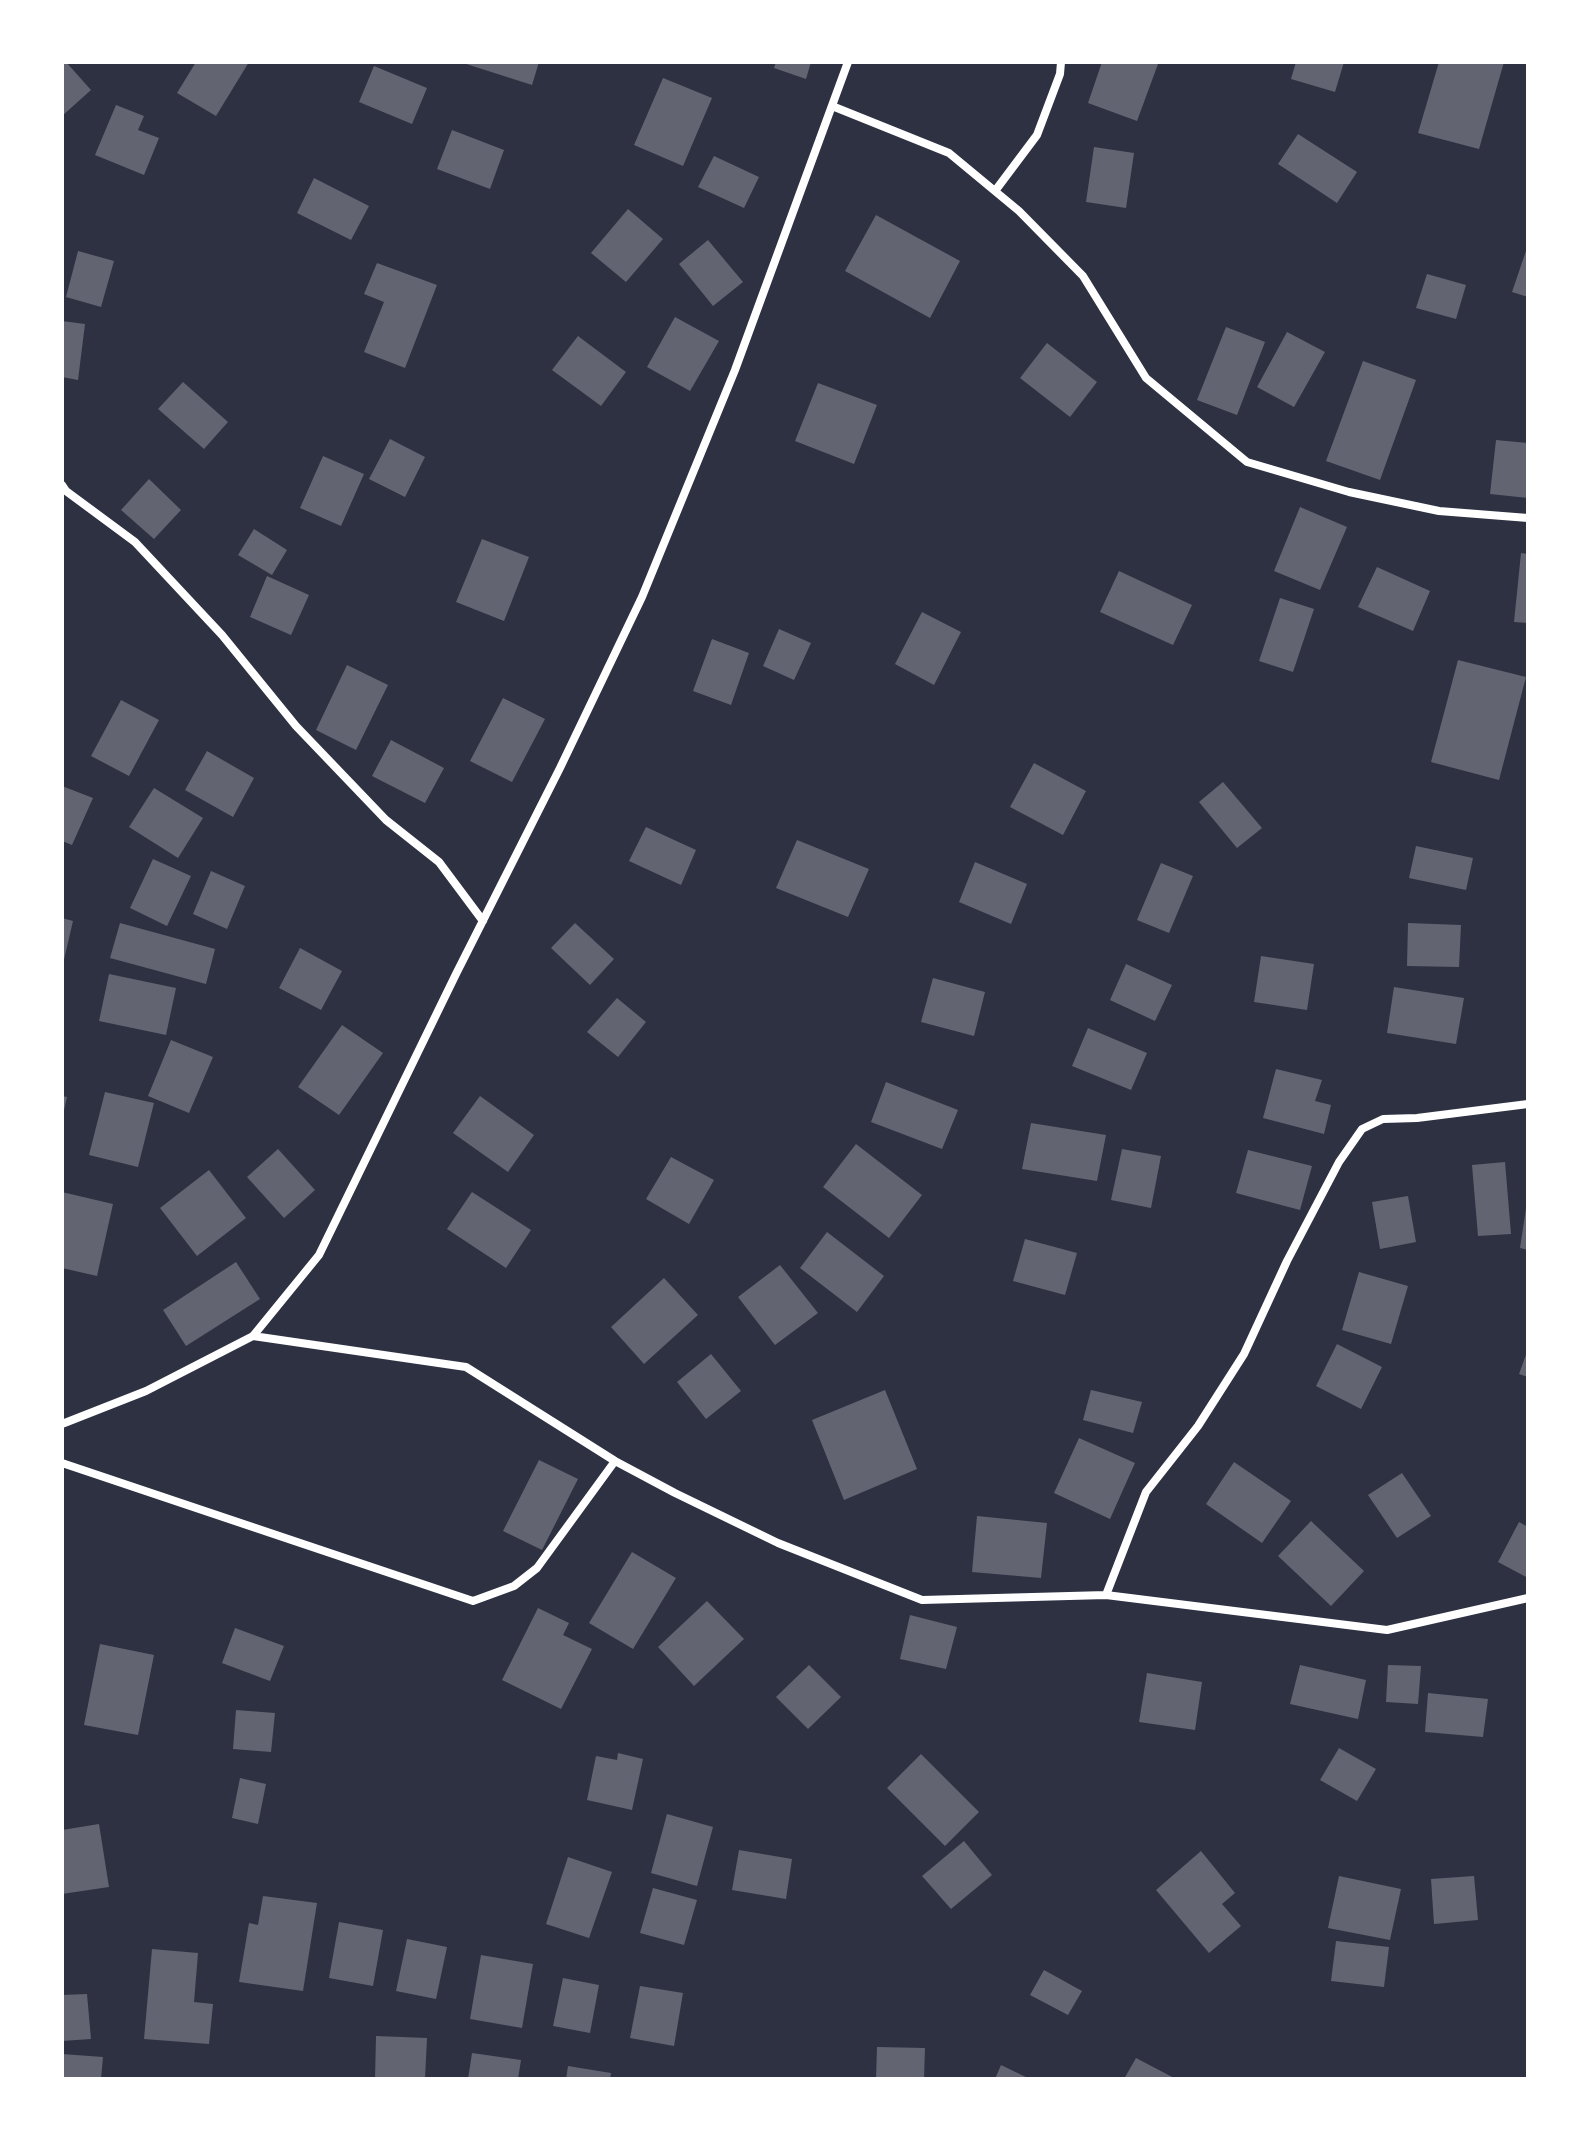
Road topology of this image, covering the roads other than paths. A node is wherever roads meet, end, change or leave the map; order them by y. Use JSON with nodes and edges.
{"nodes":[{"id":1,"x":848,"y":62,"type":"edge"},
{"id":2,"x":1061,"y":62,"type":"edge"},
{"id":3,"x":832,"y":106,"type":"junction"},
{"id":4,"x":995,"y":191,"type":"junction"},
{"id":5,"x":62,"y":485,"type":"edge"},
{"id":6,"x":1528,"y":518,"type":"edge"},
{"id":7,"x":483,"y":921,"type":"junction"},
{"id":8,"x":1528,"y":1104,"type":"edge"},
{"id":9,"x":253,"y":1336,"type":"junction"},
{"id":10,"x":62,"y":1424,"type":"edge"},
{"id":11,"x":615,"y":1461,"type":"junction"},
{"id":12,"x":62,"y":1463,"type":"edge"},
{"id":13,"x":1106,"y":1595,"type":"junction"},
{"id":14,"x":1528,"y":1598,"type":"edge"}],
"edges":[{"from":1,"to":3,"type":"street"},
{"from":2,"to":4,"type":"street"},
{"from":3,"to":4,"type":"street"},
{"from":3,"to":7,"type":"street"},
{"from":4,"to":6,"type":"street"},
{"from":5,"to":7,"type":"street"},
{"from":7,"to":9,"type":"street"},
{"from":8,"to":13,"type":"street"},
{"from":9,"to":10,"type":"street"},
{"from":9,"to":11,"type":"street"},
{"from":11,"to":12,"type":"street"},
{"from":11,"to":13,"type":"street"},
{"from":13,"to":14,"type":"street"}]}
